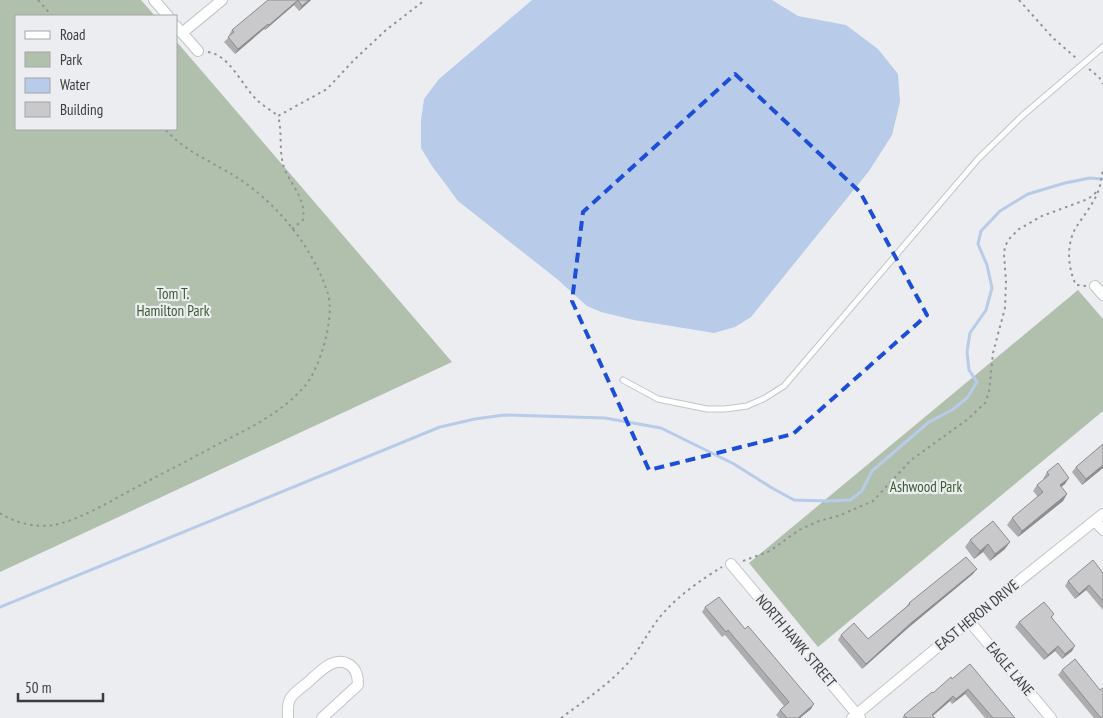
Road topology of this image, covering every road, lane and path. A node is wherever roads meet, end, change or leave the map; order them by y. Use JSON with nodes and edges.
{"nodes":[{"id":1,"x":38,"y":0,"type":"edge"},
{"id":2,"x":154,"y":0,"type":"edge"},
{"id":3,"x":222,"y":0,"type":"edge"},
{"id":4,"x":425,"y":0,"type":"edge"},
{"id":5,"x":1019,"y":0,"type":"edge"},
{"id":6,"x":51,"y":15,"type":"edge"},
{"id":7,"x":167,"y":15,"type":"edge"},
{"id":8,"x":179,"y":29,"type":"edge"},
{"id":9,"x":1103,"y":47,"type":"edge"},
{"id":10,"x":198,"y":51,"type":"joint"},
{"id":11,"x":1083,"y":64,"type":"junction"},
{"id":12,"x":1103,"y":84,"type":"edge"},
{"id":13,"x":278,"y":116,"type":"junction"},
{"id":14,"x":166,"y":130,"type":"edge"},
{"id":15,"x":1103,"y":171,"type":"edge"},
{"id":16,"x":1099,"y":190,"type":"junction"},
{"id":17,"x":292,"y":229,"type":"junction"},
{"id":18,"x":1096,"y":286,"type":"joint"},
{"id":19,"x":1103,"y":295,"type":"edge"},
{"id":20,"x":622,"y":380,"type":"dead end"},
{"id":21,"x":0,"y":513,"type":"edge"},
{"id":22,"x":1099,"y":517,"type":"edge"},
{"id":23,"x":1103,"y":530,"type":"edge"},
{"id":24,"x":731,"y":564,"type":"junction"},
{"id":25,"x":969,"y":621,"type":"junction"},
{"id":26,"x":856,"y":717,"type":"edge"},
{"id":27,"x":288,"y":718,"type":"edge"},
{"id":28,"x":322,"y":718,"type":"edge"},
{"id":29,"x":562,"y":718,"type":"edge"},
{"id":30,"x":1051,"y":718,"type":"edge"}],
"edges":[{"from":1,"to":6,"type":"path"},
{"from":2,"to":7,"type":"street"},
{"from":3,"to":8,"type":"street"},
{"from":4,"to":13,"type":"path"},
{"from":5,"to":11,"type":"path"},
{"from":8,"to":10,"type":"street"},
{"from":9,"to":11,"type":"lane"},
{"from":10,"to":13,"type":"path"},
{"from":11,"to":12,"type":"path"},
{"from":11,"to":20,"type":"lane"},
{"from":13,"to":17,"type":"path"},
{"from":14,"to":17,"type":"path"},
{"from":15,"to":16,"type":"path"},
{"from":16,"to":18,"type":"path"},
{"from":16,"to":24,"type":"path"},
{"from":17,"to":21,"type":"path"},
{"from":18,"to":19,"type":"street"},
{"from":22,"to":23,"type":"street"},
{"from":22,"to":25,"type":"street","name":"EAST HERON DRIVE"},
{"from":24,"to":26,"type":"street","name":"NORTH HAWK STREET"},
{"from":24,"to":29,"type":"path"},
{"from":25,"to":26,"type":"street","name":"EAST HERON DRIVE"},
{"from":25,"to":30,"type":"street","name":"EAGLE LANE"},
{"from":27,"to":28,"type":"street"}]}
